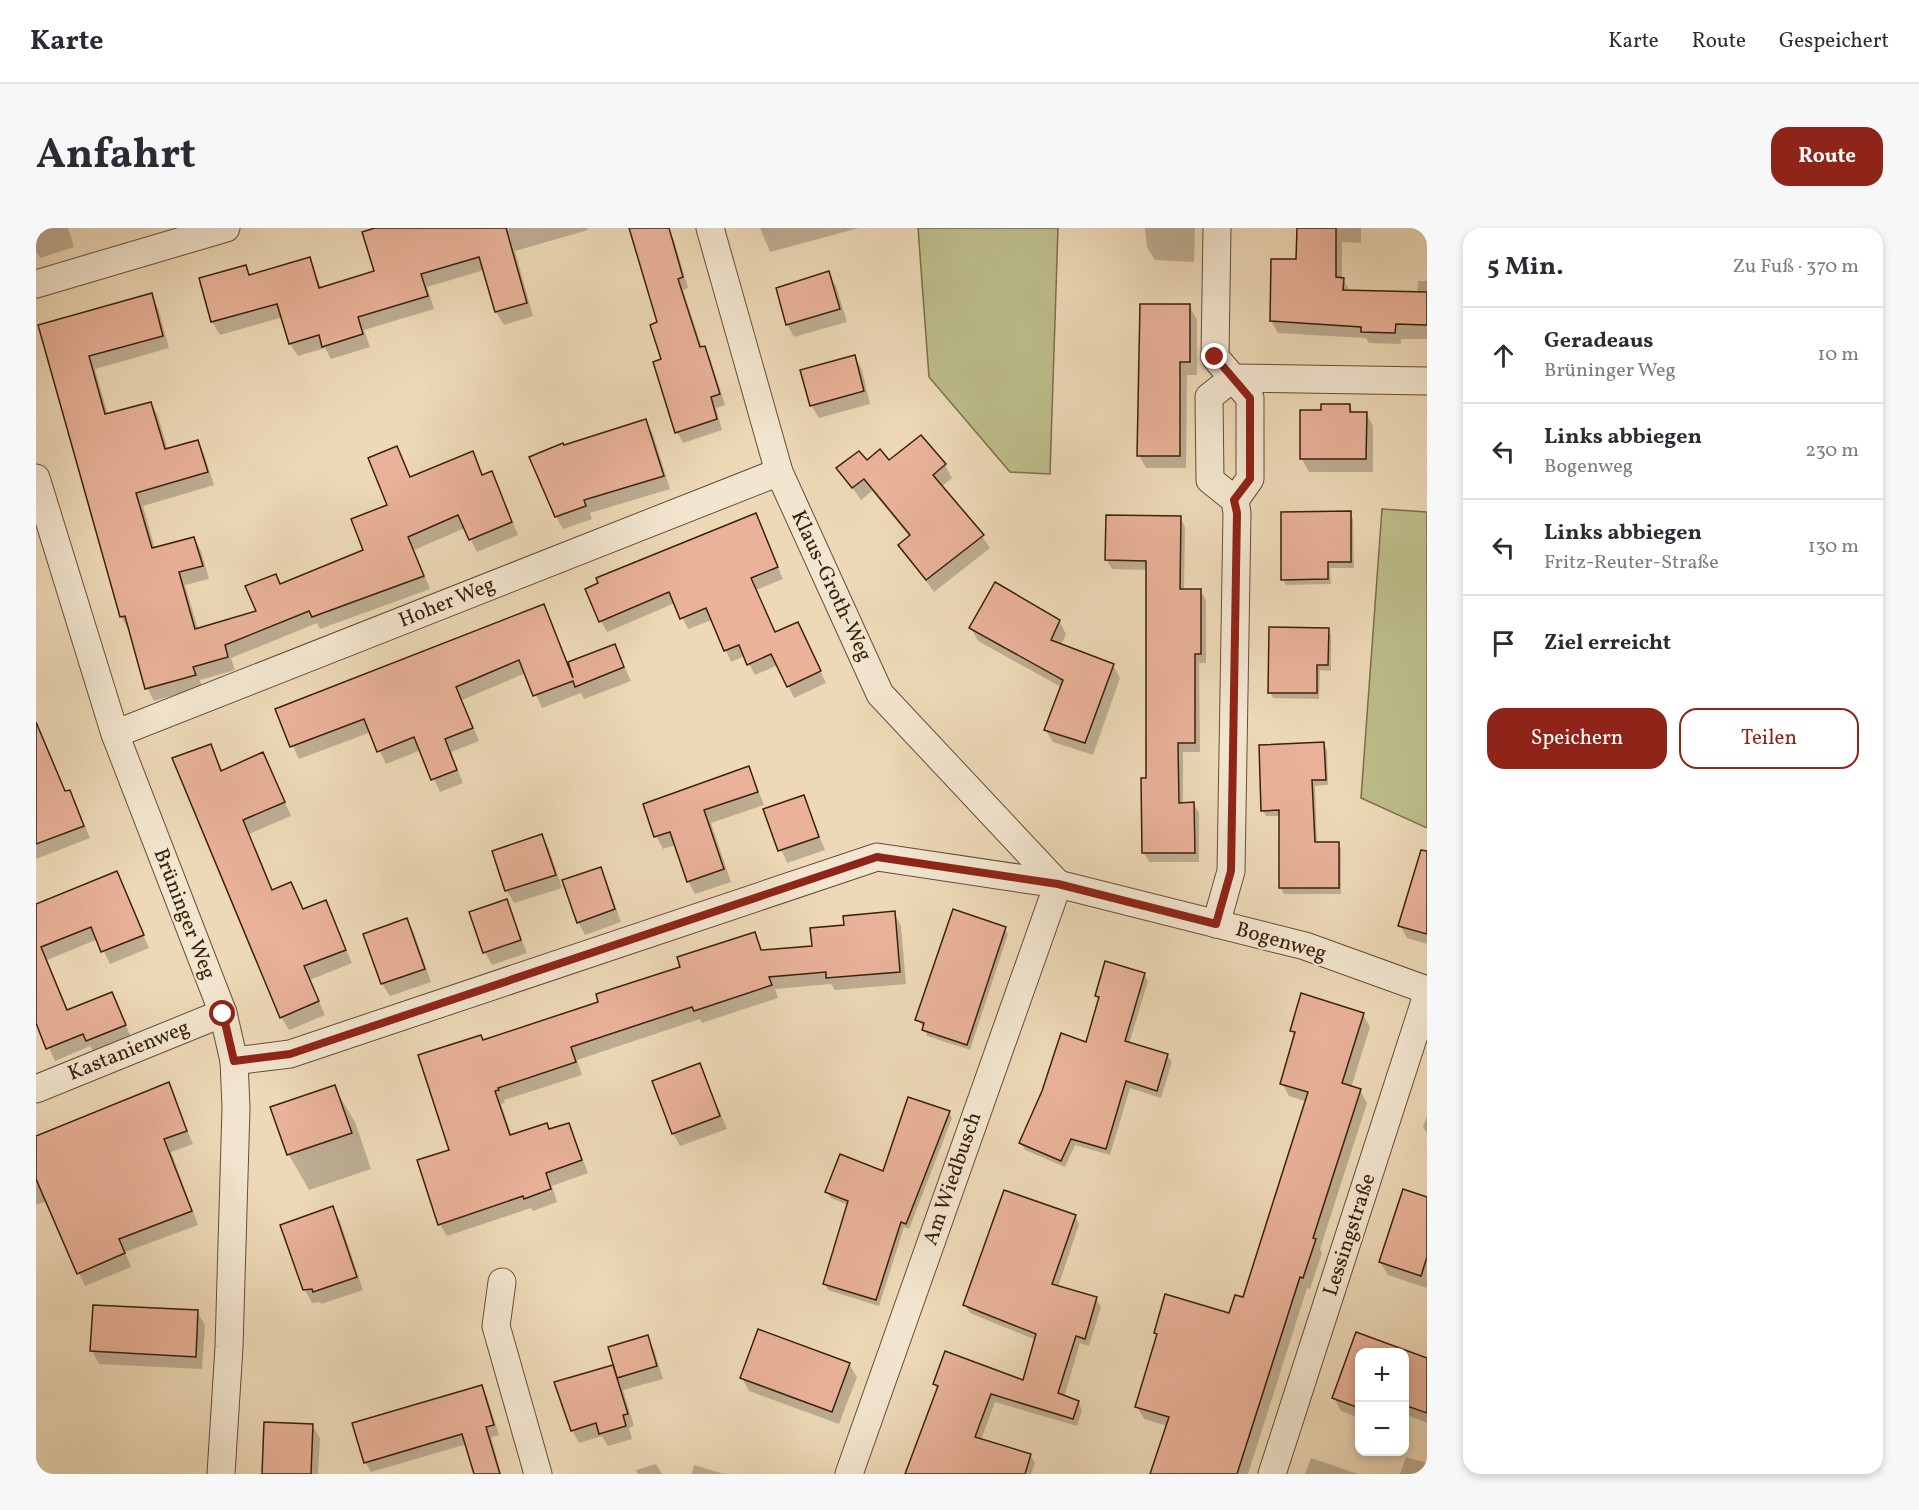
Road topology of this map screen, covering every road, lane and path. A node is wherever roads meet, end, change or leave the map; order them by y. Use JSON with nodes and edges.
{"nodes":[{"id":1,"x":226,"y":228,"type":"edge"},
{"id":2,"x":710,"y":228,"type":"edge"},
{"id":3,"x":1217,"y":228,"type":"edge"},
{"id":4,"x":36,"y":284,"type":"edge"},
{"id":5,"x":1233,"y":378,"type":"junction"},
{"id":6,"x":1427,"y":381,"type":"edge"},
{"id":7,"x":778,"y":472,"type":"junction"},
{"id":8,"x":36,"y":478,"type":"edge"},
{"id":9,"x":1234,"y":500,"type":"junction"},
{"id":10,"x":115,"y":734,"type":"junction"},
{"id":11,"x":1058,"y":884,"type":"junction"},
{"id":12,"x":1216,"y":924,"type":"junction"},
{"id":13,"x":1427,"y":990,"type":"edge"},
{"id":14,"x":1427,"y":995,"type":"edge"},
{"id":15,"x":223,"y":1014,"type":"junction"},
{"id":16,"x":234,"y":1061,"type":"junction"},
{"id":17,"x":36,"y":1089,"type":"edge"},
{"id":18,"x":502,"y":1282,"type":"dead end"},
{"id":19,"x":221,"y":1474,"type":"edge"},
{"id":20,"x":538,"y":1474,"type":"edge"},
{"id":21,"x":849,"y":1474,"type":"edge"},
{"id":22,"x":1272,"y":1474,"type":"edge"}],
"edges":[{"from":1,"to":4,"type":"street"},
{"from":2,"to":7,"type":"street","name":"Klaus-Groth-Weg"},
{"from":3,"to":5,"type":"street"},
{"from":5,"to":6,"type":"street"},
{"from":5,"to":9,"type":"street"},
{"from":5,"to":9,"type":"street"},
{"from":7,"to":10,"type":"street","name":"Hoher Weg"},
{"from":7,"to":11,"type":"street","name":"Klaus-Groth-Weg"},
{"from":8,"to":10,"type":"street","name":"Brüninger Weg"},
{"from":9,"to":12,"type":"street"},
{"from":10,"to":15,"type":"street","name":"Brüninger Weg"},
{"from":11,"to":12,"type":"street","name":"Bogenweg"},
{"from":11,"to":16,"type":"street","name":"Bogenweg"},
{"from":11,"to":21,"type":"street","name":"Am Wiedbusch"},
{"from":12,"to":13,"type":"street","name":"Bogenweg"},
{"from":14,"to":22,"type":"street","name":"Lessingstraße"},
{"from":15,"to":16,"type":"street","name":"Brüninger Weg"},
{"from":15,"to":17,"type":"street","name":"Kastanienweg"},
{"from":16,"to":19,"type":"street","name":"Brüninger Weg"},
{"from":18,"to":20,"type":"street"}]}
